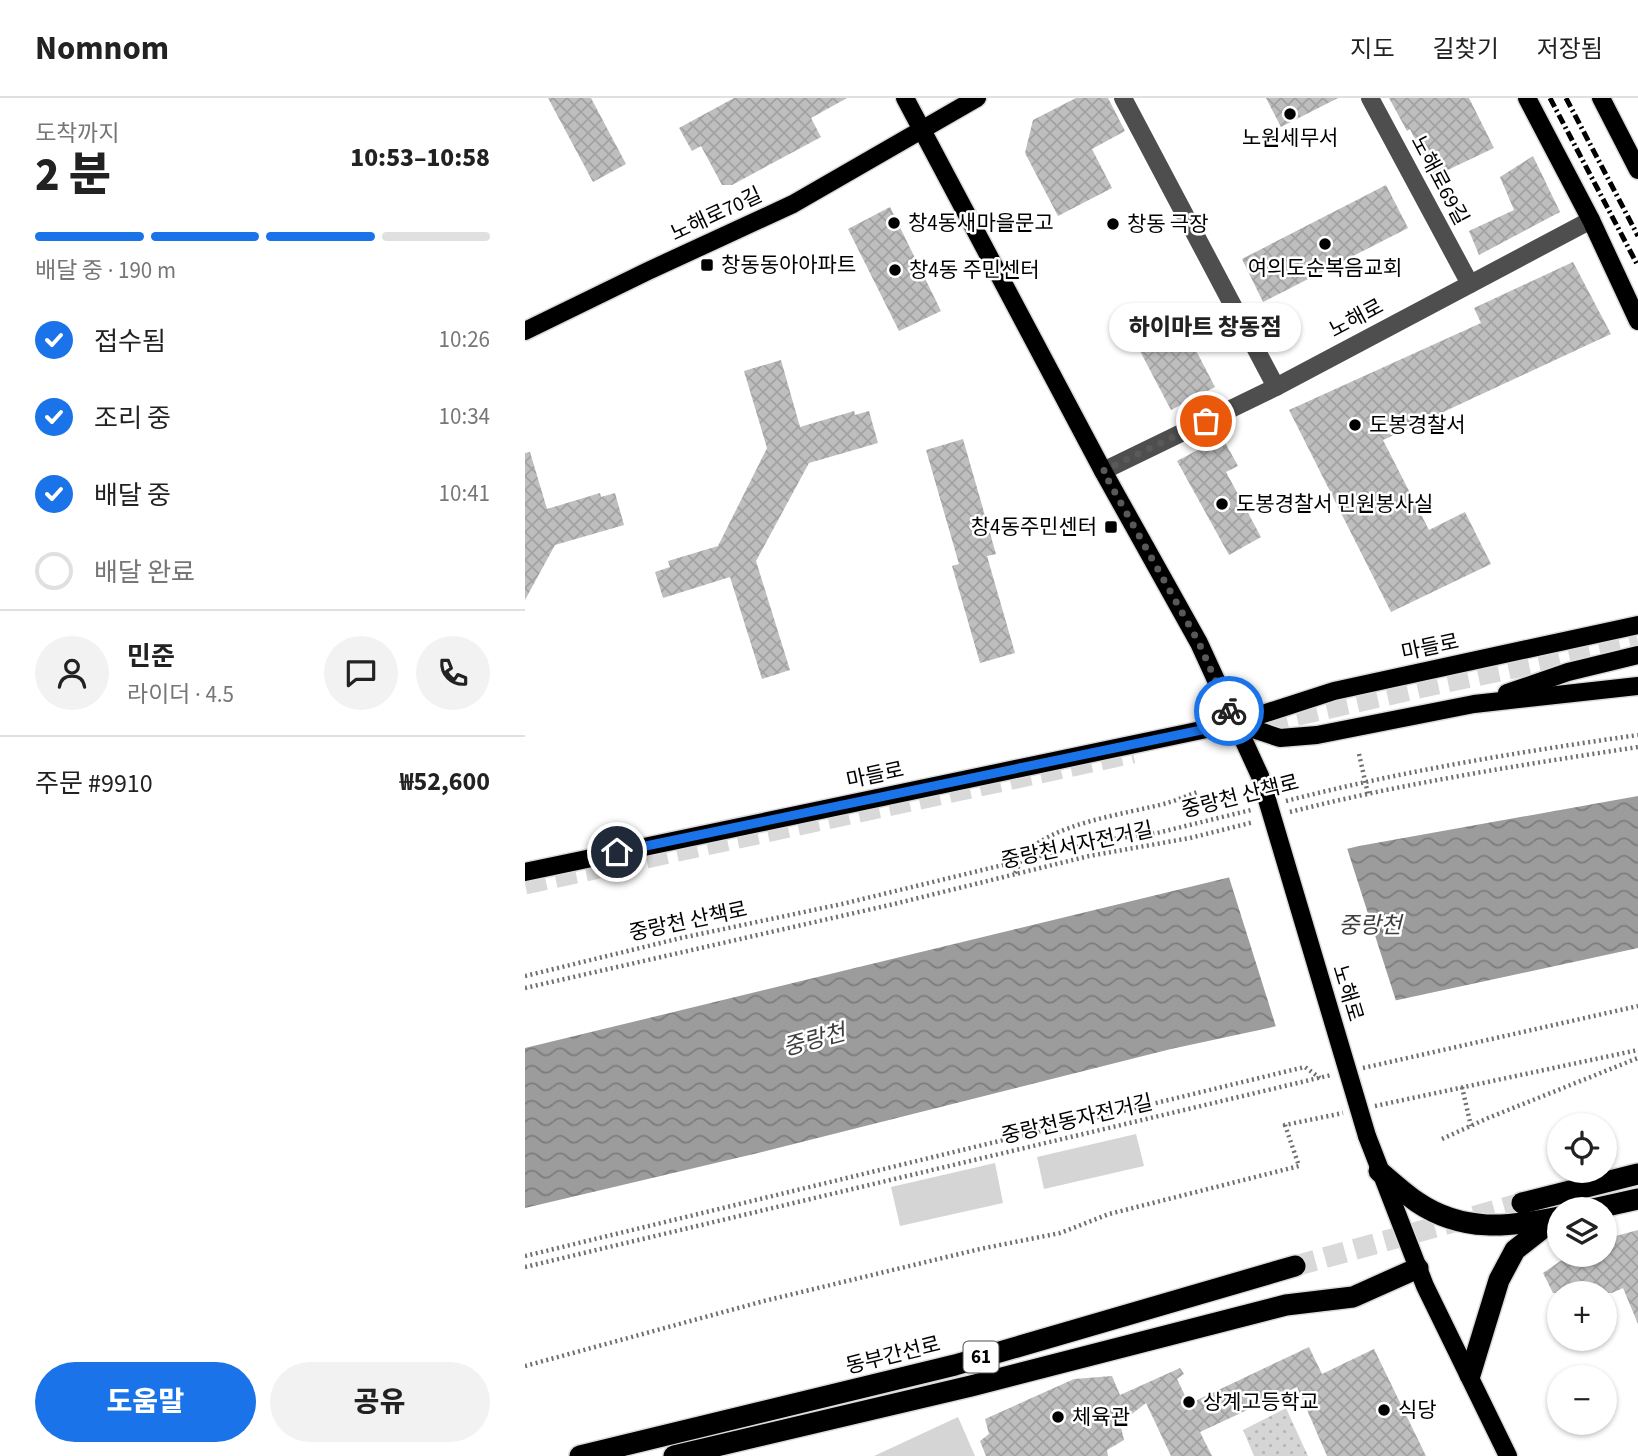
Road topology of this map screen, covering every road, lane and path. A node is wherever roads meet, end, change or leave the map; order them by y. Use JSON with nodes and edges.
{"nodes":[{"id":1,"x":905,"y":98,"type":"edge"},
{"id":2,"x":977,"y":98,"type":"edge"},
{"id":3,"x":1123,"y":98,"type":"edge"},
{"id":4,"x":1370,"y":98,"type":"edge"},
{"id":5,"x":1527,"y":98,"type":"edge"},
{"id":6,"x":1601,"y":98,"type":"edge"},
{"id":7,"x":922,"y":130,"type":"junction"},
{"id":8,"x":1638,"y":170,"type":"edge"},
{"id":9,"x":1591,"y":220,"type":"junction"},
{"id":10,"x":1470,"y":284,"type":"junction"},
{"id":11,"x":1638,"y":321,"type":"edge"},
{"id":12,"x":525,"y":331,"type":"edge"},
{"id":13,"x":1276,"y":387,"type":"junction"},
{"id":14,"x":1103,"y":471,"type":"junction"},
{"id":15,"x":1638,"y":625,"type":"edge"},
{"id":16,"x":1638,"y":655,"type":"edge"},
{"id":17,"x":1638,"y":686,"type":"edge"},
{"id":18,"x":1474,"y":704,"type":"junction"},
{"id":19,"x":1235,"y":723,"type":"junction"},
{"id":20,"x":1638,"y":735,"type":"edge"},
{"id":21,"x":1638,"y":747,"type":"edge"},
{"id":22,"x":1359,"y":754,"type":"dead end"},
{"id":23,"x":1365,"y":781,"type":"junction"},
{"id":24,"x":1198,"y":792,"type":"dead end"},
{"id":25,"x":1368,"y":794,"type":"junction"},
{"id":26,"x":1274,"y":804,"type":"dead end"},
{"id":27,"x":1261,"y":807,"type":"dead end"},
{"id":28,"x":1280,"y":815,"type":"dead end"},
{"id":29,"x":1267,"y":818,"type":"dead end"},
{"id":30,"x":1020,"y":860,"type":"junction"},
{"id":31,"x":525,"y":872,"type":"edge"},
{"id":32,"x":1016,"y":873,"type":"junction"},
{"id":33,"x":525,"y":976,"type":"edge"},
{"id":34,"x":525,"y":988,"type":"edge"},
{"id":35,"x":1638,"y":1006,"type":"edge"},
{"id":36,"x":1638,"y":1050,"type":"edge"},
{"id":37,"x":1638,"y":1058,"type":"edge"},
{"id":38,"x":1361,"y":1068,"type":"dead end"},
{"id":39,"x":1334,"y":1074,"type":"dead end"},
{"id":40,"x":1321,"y":1078,"type":"junction"},
{"id":41,"x":1462,"y":1087,"type":"junction"},
{"id":42,"x":1367,"y":1107,"type":"dead end"},
{"id":43,"x":1353,"y":1110,"type":"dead end"},
{"id":44,"x":1471,"y":1126,"type":"junction"},
{"id":45,"x":1442,"y":1139,"type":"dead end"},
{"id":46,"x":1379,"y":1171,"type":"junction"},
{"id":47,"x":1638,"y":1174,"type":"edge"},
{"id":48,"x":1638,"y":1199,"type":"edge"},
{"id":49,"x":1522,"y":1203,"type":"tunnel mouth"},
{"id":50,"x":1617,"y":1204,"type":"edge"},
{"id":51,"x":1547,"y":1219,"type":"edge"},
{"id":52,"x":1547,"y":1225,"type":"edge"},
{"id":53,"x":525,"y":1256,"type":"edge"},
{"id":54,"x":1295,"y":1266,"type":"tunnel mouth"},
{"id":55,"x":525,"y":1267,"type":"edge"},
{"id":56,"x":1418,"y":1268,"type":"junction"},
{"id":57,"x":525,"y":1366,"type":"edge"},
{"id":58,"x":1470,"y":1375,"type":"junction"},
{"id":59,"x":580,"y":1456,"type":"edge"},
{"id":60,"x":674,"y":1456,"type":"edge"},
{"id":61,"x":1508,"y":1456,"type":"edge"}],
"edges":[{"from":1,"to":7,"type":"main road","name":"노해로"},
{"from":2,"to":7,"type":"main road"},
{"from":3,"to":13,"type":"street"},
{"from":4,"to":10,"type":"street","name":"노해로69길"},
{"from":5,"to":9,"type":"main road"},
{"from":6,"to":8,"type":"main road"},
{"from":7,"to":12,"type":"main road","name":"노해로70길"},
{"from":7,"to":14,"type":"main road","name":"노해로"},
{"from":9,"to":10,"type":"street","name":"노해로"},
{"from":9,"to":11,"type":"main road"},
{"from":10,"to":13,"type":"street","name":"노해로"},
{"from":13,"to":14,"type":"street","name":"노해로"},
{"from":14,"to":19,"type":"main road","name":"노해로"},
{"from":15,"to":19,"type":"main road","name":"마들로"},
{"from":16,"to":18,"type":"main road"},
{"from":17,"to":18,"type":"main road"},
{"from":18,"to":19,"type":"main road"},
{"from":19,"to":31,"type":"main road","name":"마들로"},
{"from":19,"to":46,"type":"main road","name":"노해로","bridge":true},
{"from":20,"to":23,"type":"path","name":"중랑천 산책로"},
{"from":21,"to":25,"type":"path"},
{"from":22,"to":23,"type":"path"},
{"from":23,"to":25,"type":"path"},
{"from":23,"to":26,"type":"path","name":"중랑천 산책로"},
{"from":24,"to":30,"type":"path"},
{"from":25,"to":28,"type":"path"},
{"from":27,"to":30,"type":"path","name":"중랑천 산책로"},
{"from":29,"to":32,"type":"path","name":"중랑천서자전거길"},
{"from":30,"to":32,"type":"path"},
{"from":30,"to":33,"type":"path","name":"중랑천 산책로"},
{"from":32,"to":34,"type":"path","name":"중랑천서자전거길"},
{"from":35,"to":38,"type":"path"},
{"from":36,"to":41,"type":"path"},
{"from":37,"to":44,"type":"path"},
{"from":39,"to":40,"type":"path","name":"중랑천동자전거길"},
{"from":40,"to":53,"type":"path"},
{"from":40,"to":55,"type":"path","name":"중랑천동자전거길"},
{"from":41,"to":42,"type":"path"},
{"from":41,"to":44,"type":"path"},
{"from":43,"to":57,"type":"path"},
{"from":44,"to":45,"type":"path"},
{"from":46,"to":51,"type":"highway"},
{"from":46,"to":56,"type":"main road","name":"노해로"},
{"from":47,"to":49,"type":"highway"},
{"from":48,"to":50,"type":"highway"},
{"from":52,"to":58,"type":"highway"},
{"from":54,"to":59,"type":"highway","name":"동부간선로","number":"61"},
{"from":56,"to":58,"type":"main road","name":"노해로"},
{"from":56,"to":60,"type":"highway"},
{"from":58,"to":61,"type":"main road","name":"노해로"}]}
